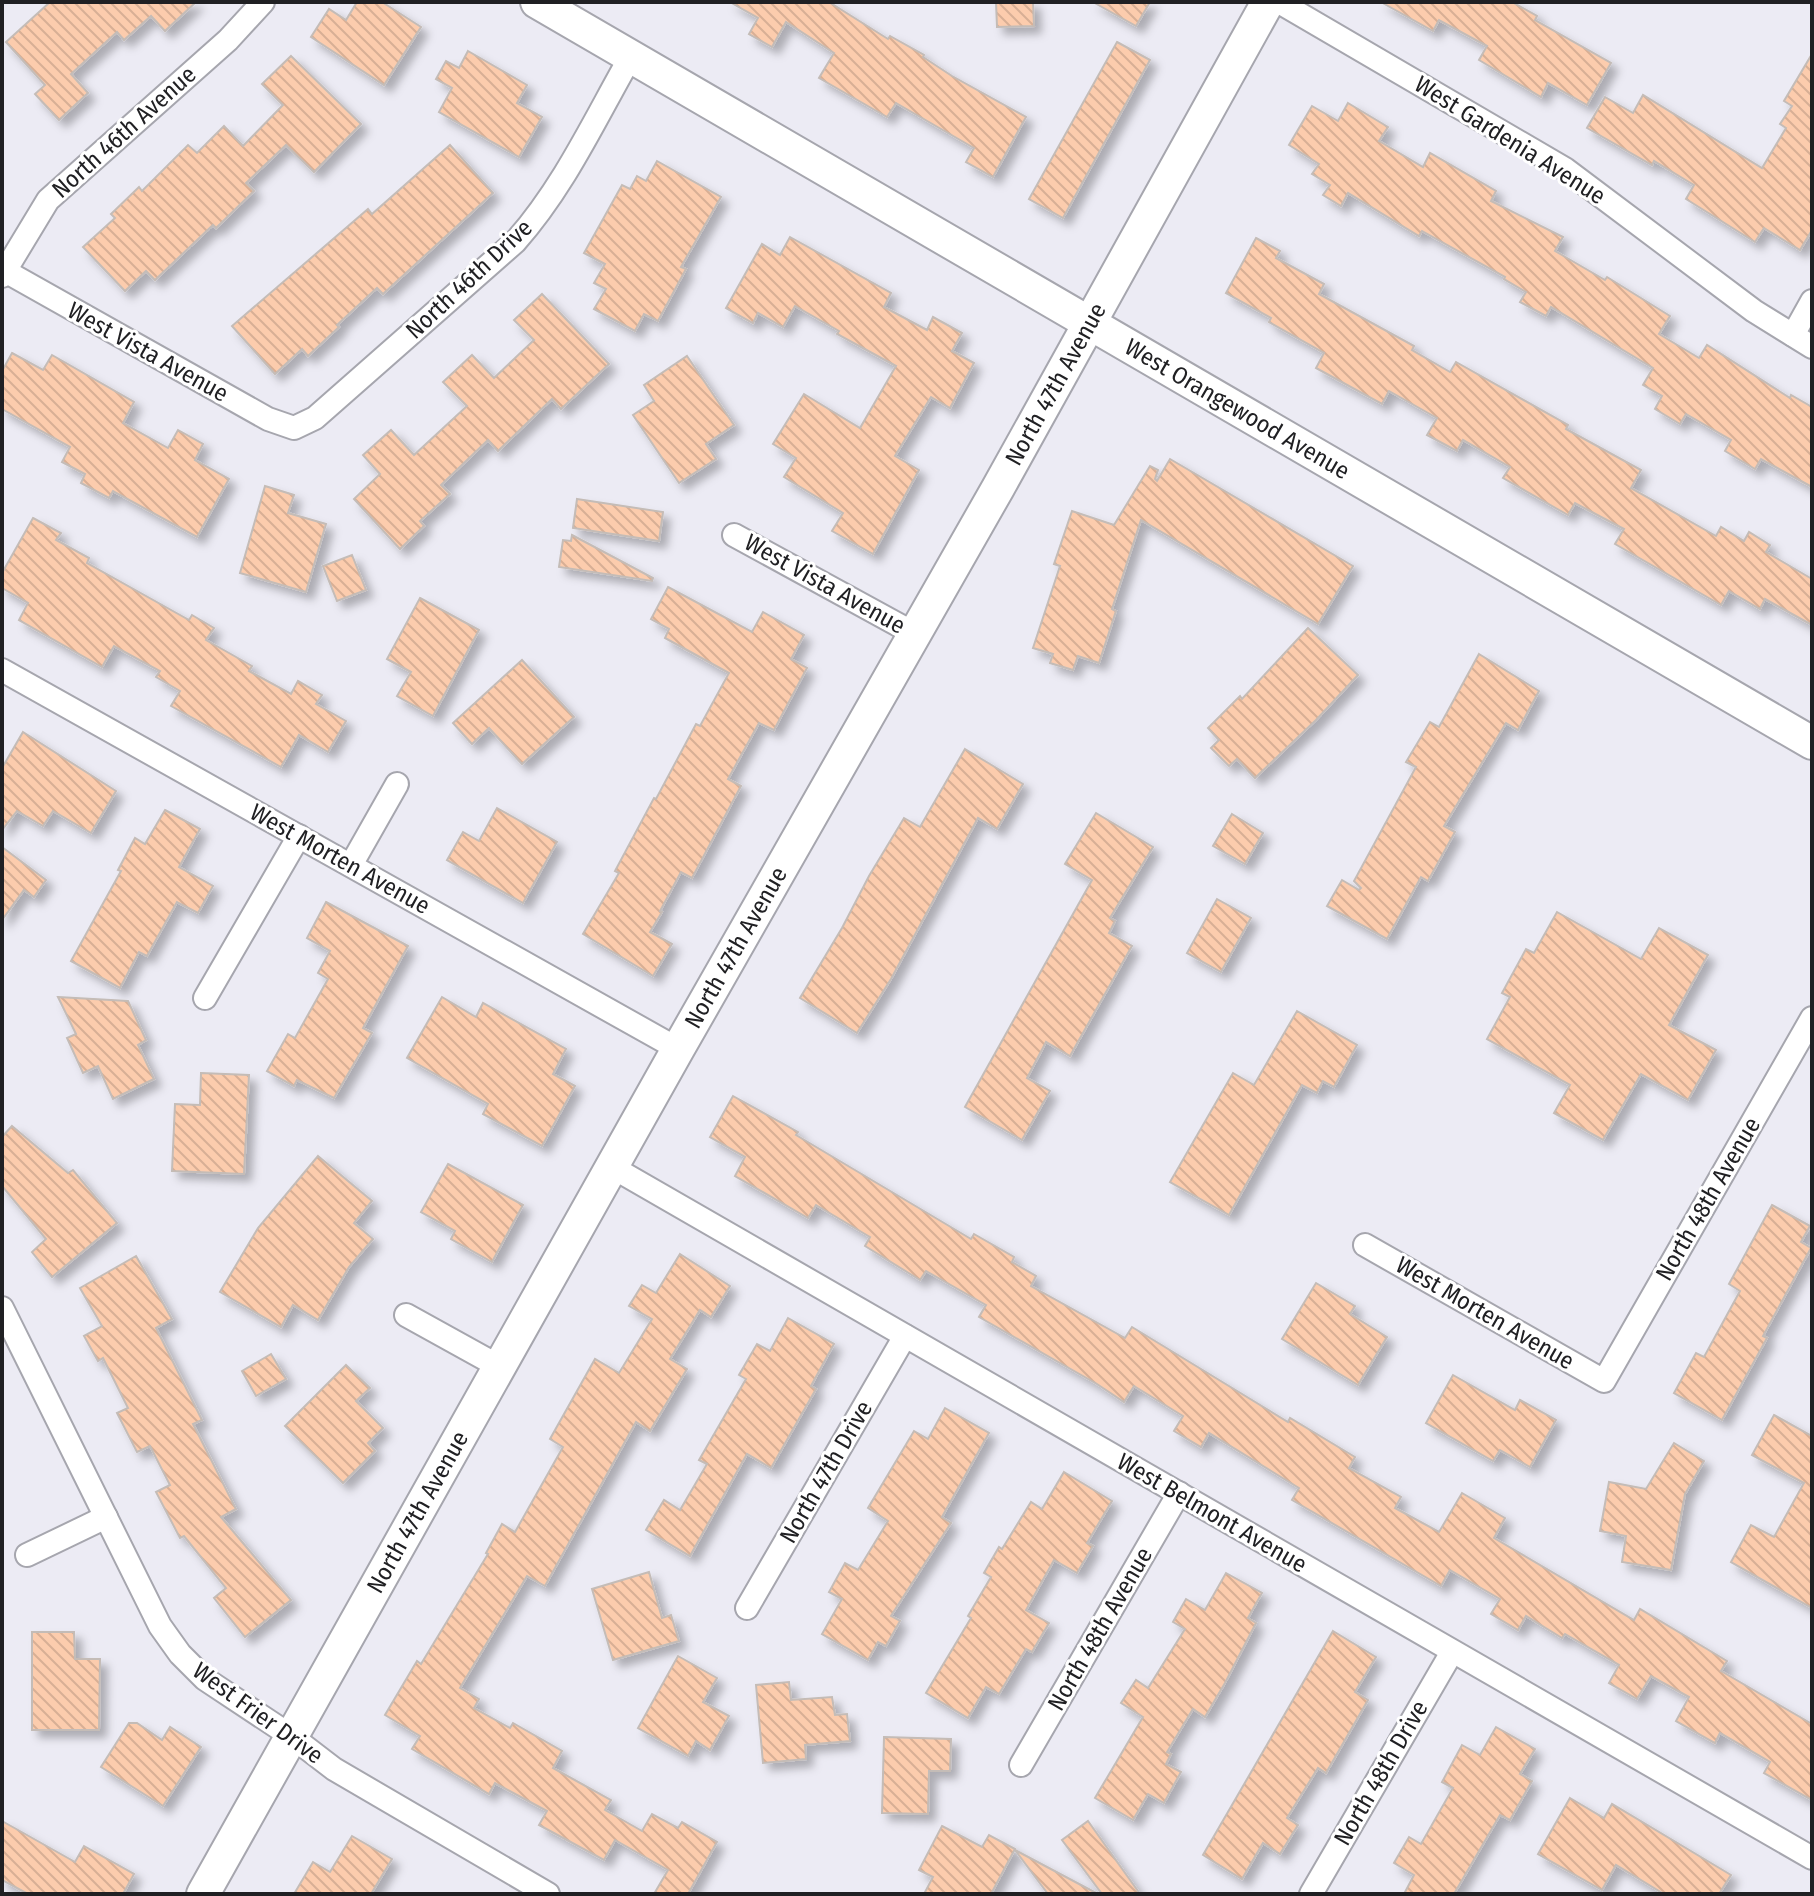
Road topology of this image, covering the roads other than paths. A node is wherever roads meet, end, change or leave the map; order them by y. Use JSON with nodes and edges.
{"nodes":[{"id":1,"x":263,"y":2,"type":"edge"},
{"id":2,"x":537,"y":2,"type":"edge"},
{"id":3,"x":1268,"y":2,"type":"edge"},
{"id":4,"x":1279,"y":2,"type":"edge"},
{"id":5,"x":631,"y":56,"type":"junction"},
{"id":6,"x":4,"y":274,"type":"edge"},
{"id":7,"x":1812,"y":301,"type":"edge"},
{"id":8,"x":1089,"y":322,"type":"junction"},
{"id":9,"x":1802,"y":341,"type":"edge"},
{"id":10,"x":294,"y":428,"type":"joint"},
{"id":11,"x":734,"y":535,"type":"dead end"},
{"id":12,"x":915,"y":634,"type":"junction"},
{"id":13,"x":2,"y":670,"type":"edge"},
{"id":14,"x":1812,"y":743,"type":"edge"},
{"id":15,"x":397,"y":784,"type":"dead end"},
{"id":16,"x":299,"y":836,"type":"junction"},
{"id":17,"x":351,"y":865,"type":"junction"},
{"id":18,"x":205,"y":998,"type":"dead end"},
{"id":19,"x":1812,"y":1018,"type":"edge"},
{"id":20,"x":678,"y":1049,"type":"junction"},
{"id":21,"x":612,"y":1167,"type":"junction"},
{"id":22,"x":1365,"y":1245,"type":"dead end"},
{"id":23,"x":2,"y":1308,"type":"edge"},
{"id":24,"x":406,"y":1315,"type":"dead end"},
{"id":25,"x":905,"y":1336,"type":"junction"},
{"id":26,"x":500,"y":1367,"type":"junction"},
{"id":27,"x":1604,"y":1381,"type":"joint"},
{"id":28,"x":1179,"y":1493,"type":"junction"},
{"id":29,"x":106,"y":1517,"type":"junction"},
{"id":30,"x":27,"y":1555,"type":"dead end"},
{"id":31,"x":747,"y":1608,"type":"dead end"},
{"id":32,"x":1452,"y":1652,"type":"junction"},
{"id":33,"x":291,"y":1736,"type":"junction"},
{"id":34,"x":1021,"y":1765,"type":"dead end"},
{"id":35,"x":1812,"y":1858,"type":"edge"},
{"id":36,"x":203,"y":1894,"type":"edge"},
{"id":37,"x":548,"y":1894,"type":"edge"},
{"id":38,"x":1311,"y":1894,"type":"edge"}],
"edges":[{"from":1,"to":6,"type":"street","name":"North 46th Avenue"},
{"from":2,"to":5,"type":"street","name":"West Orangewood Avenue"},
{"from":3,"to":8,"type":"street","name":"North 47th Avenue"},
{"from":4,"to":9,"type":"street","name":"West Gardenia Avenue"},
{"from":5,"to":8,"type":"street","name":"West Orangewood Avenue"},
{"from":5,"to":10,"type":"street","name":"North 46th Drive"},
{"from":6,"to":10,"type":"street","name":"West Vista Avenue"},
{"from":7,"to":9,"type":"street"},
{"from":8,"to":12,"type":"street","name":"North 47th Avenue"},
{"from":8,"to":14,"type":"street","name":"West Orangewood Avenue"},
{"from":11,"to":12,"type":"street","name":"West Vista Avenue"},
{"from":12,"to":20,"type":"street","name":"North 47th Avenue"},
{"from":13,"to":16,"type":"street","name":"West Morten Avenue"},
{"from":15,"to":17,"type":"street"},
{"from":16,"to":17,"type":"street","name":"West Morten Avenue"},
{"from":16,"to":18,"type":"street"},
{"from":17,"to":20,"type":"street","name":"West Morten Avenue"},
{"from":19,"to":27,"type":"street","name":"North 48th Avenue"},
{"from":20,"to":21,"type":"street","name":"North 47th Avenue"},
{"from":21,"to":25,"type":"street","name":"West Belmont Avenue"},
{"from":21,"to":26,"type":"street","name":"North 47th Avenue"},
{"from":22,"to":27,"type":"street","name":"West Morten Avenue"},
{"from":23,"to":29,"type":"street","name":"West Frier Drive"},
{"from":24,"to":26,"type":"street"},
{"from":25,"to":28,"type":"street","name":"West Belmont Avenue"},
{"from":25,"to":31,"type":"street","name":"North 47th Drive"},
{"from":26,"to":33,"type":"street","name":"North 47th Avenue"},
{"from":28,"to":32,"type":"street","name":"West Belmont Avenue"},
{"from":28,"to":34,"type":"street","name":"North 48th Avenue"},
{"from":29,"to":30,"type":"street"},
{"from":29,"to":33,"type":"street","name":"West Frier Drive"},
{"from":32,"to":35,"type":"street","name":"West Belmont Avenue"},
{"from":32,"to":38,"type":"street","name":"North 48th Drive"},
{"from":33,"to":36,"type":"street","name":"North 47th Avenue"},
{"from":33,"to":37,"type":"street","name":"West Frier Drive"}]}
